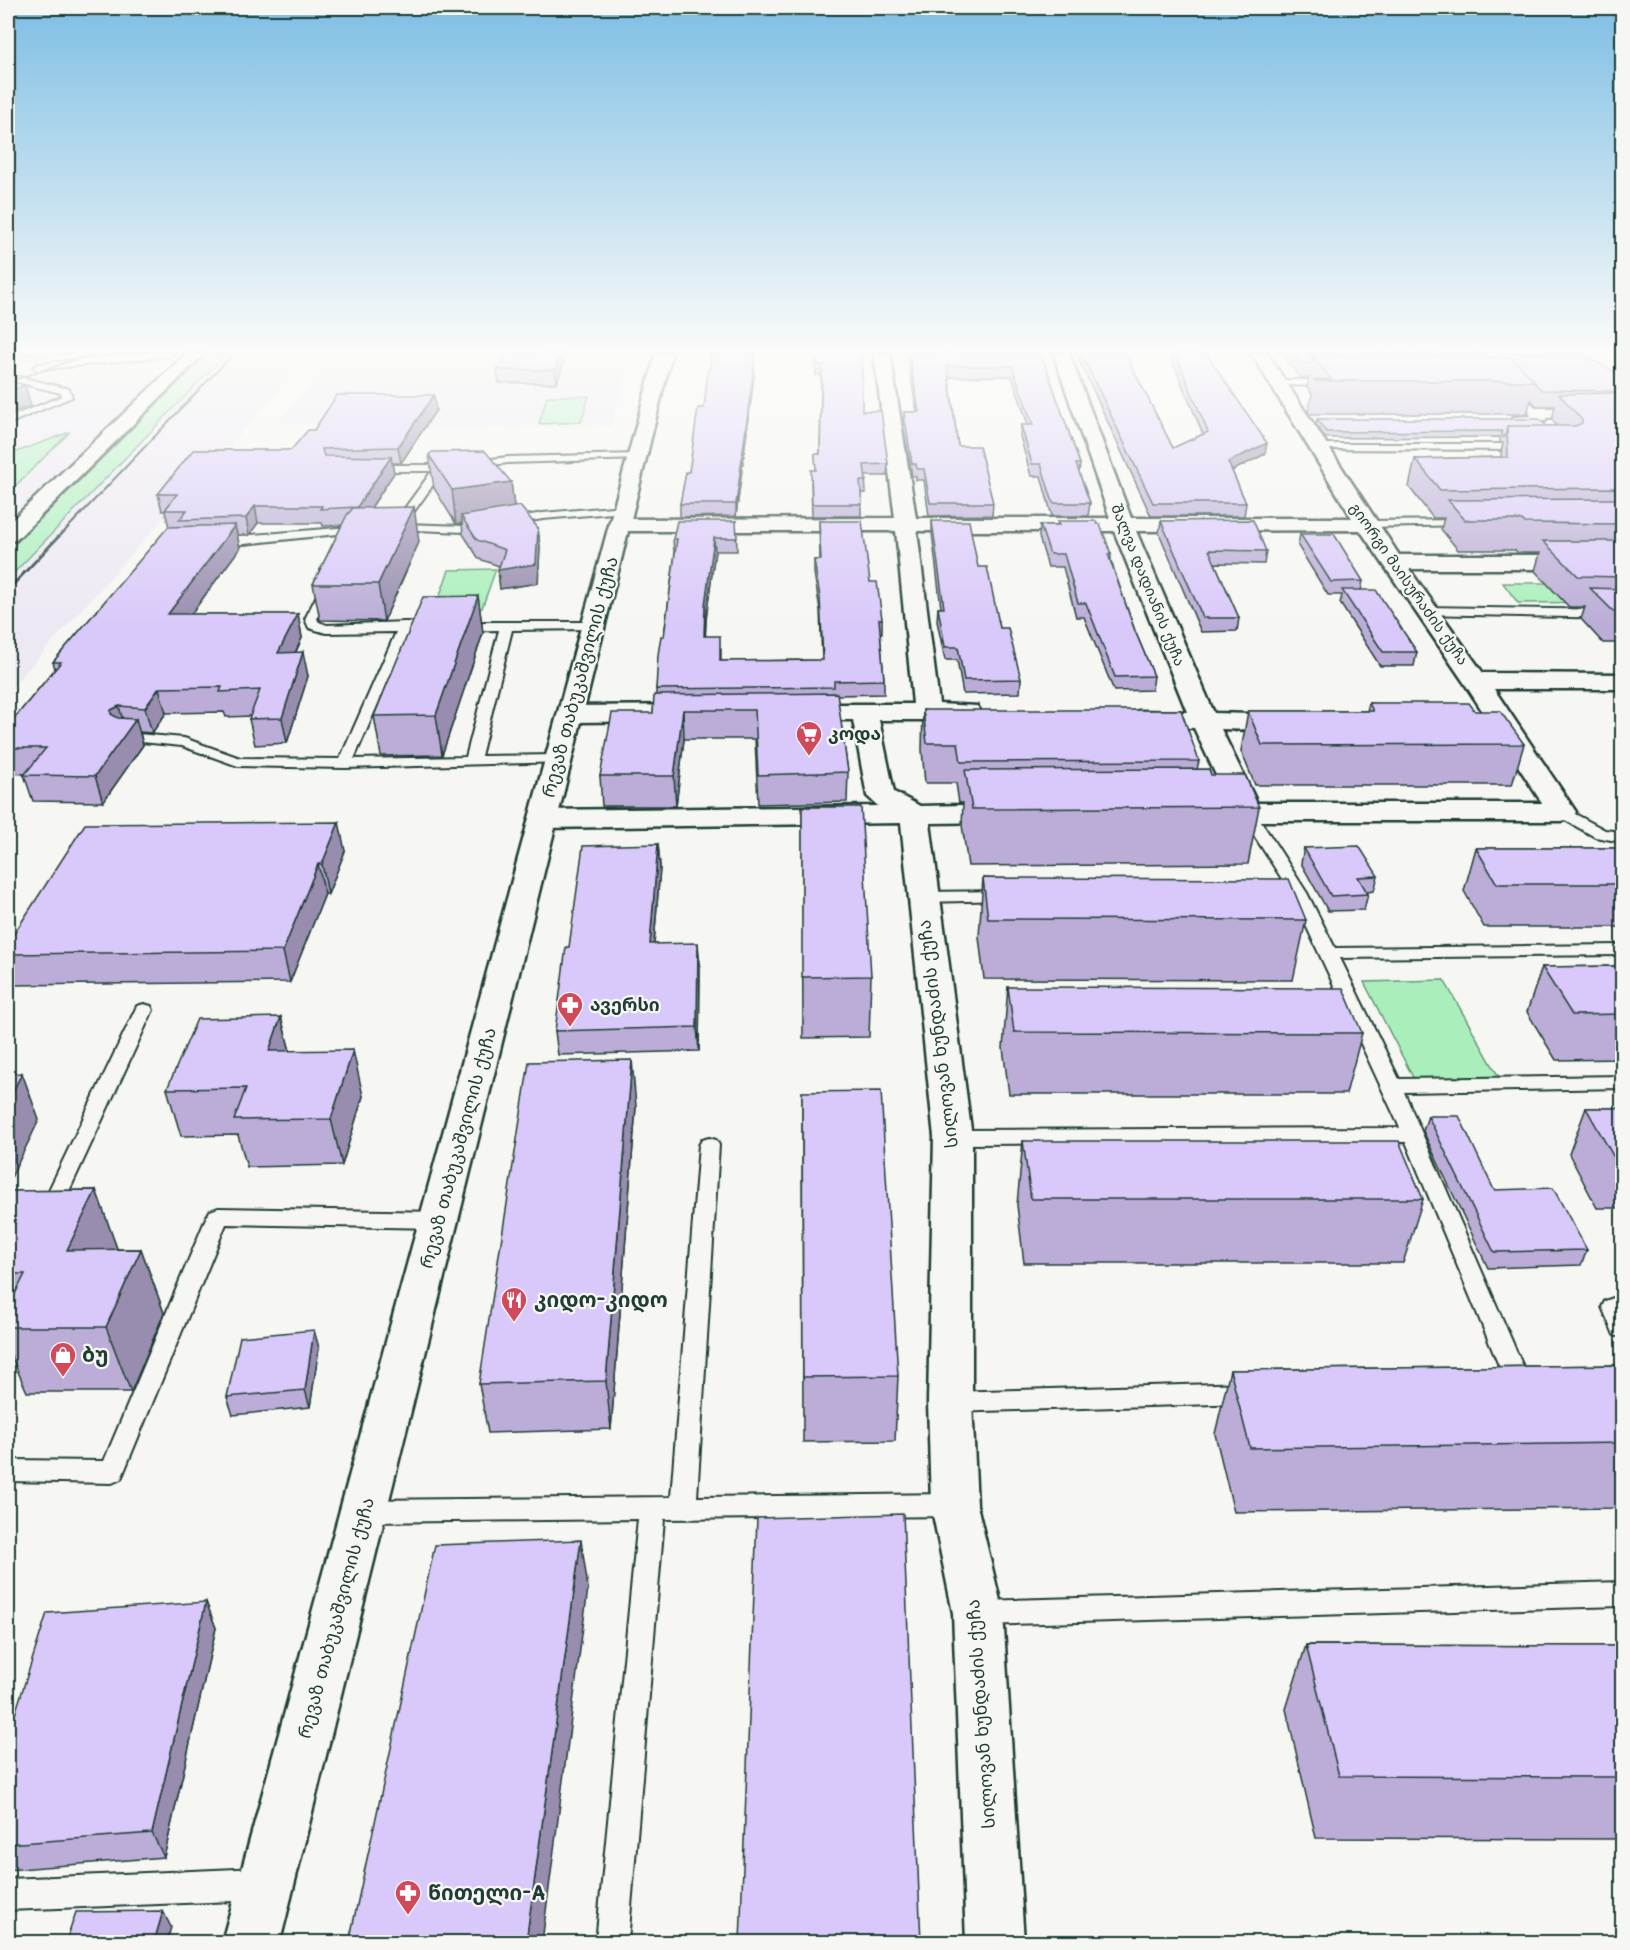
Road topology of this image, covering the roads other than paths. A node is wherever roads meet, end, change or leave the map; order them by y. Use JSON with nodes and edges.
{"nodes":[{"id":1,"x":103,"y":444,"type":"edge"},
{"id":2,"x":640,"y":444,"type":"edge"},
{"id":3,"x":895,"y":444,"type":"edge"},
{"id":4,"x":1094,"y":444,"type":"edge"},
{"id":5,"x":1317,"y":444,"type":"edge"},
{"id":6,"x":1318,"y":447,"type":"junction"},
{"id":7,"x":1533,"y":447,"type":"edge"},
{"id":8,"x":637,"y":457,"type":"junction"},
{"id":9,"x":364,"y":468,"type":"edge"},
{"id":10,"x":440,"y":468,"type":"junction"},
{"id":11,"x":622,"y":517,"type":"junction"},
{"id":12,"x":1479,"y":523,"type":"edge"},
{"id":13,"x":906,"y":524,"type":"junction"},
{"id":14,"x":1366,"y":524,"type":"junction"},
{"id":15,"x":1123,"y":526,"type":"junction"},
{"id":16,"x":380,"y":528,"type":"junction"},
{"id":17,"x":8,"y":536,"type":"edge"},
{"id":18,"x":207,"y":542,"type":"edge"},
{"id":19,"x":346,"y":547,"type":"edge"},
{"id":20,"x":1393,"y":562,"type":"junction"},
{"id":21,"x":1623,"y":562,"type":"edge"},
{"id":22,"x":331,"y":578,"type":"edge"},
{"id":23,"x":1426,"y":611,"type":"junction"},
{"id":24,"x":1623,"y":614,"type":"edge"},
{"id":25,"x":405,"y":626,"type":"junction"},
{"id":26,"x":507,"y":626,"type":"junction"},
{"id":27,"x":594,"y":626,"type":"junction"},
{"id":28,"x":1476,"y":681,"type":"junction"},
{"id":29,"x":1623,"y":681,"type":"edge"},
{"id":30,"x":864,"y":711,"type":"junction"},
{"id":31,"x":927,"y":711,"type":"junction"},
{"id":32,"x":723,"y":712,"type":"edge"},
{"id":33,"x":770,"y":712,"type":"edge"},
{"id":34,"x":996,"y":713,"type":"edge"},
{"id":35,"x":571,"y":714,"type":"junction"},
{"id":36,"x":1112,"y":718,"type":"edge"},
{"id":37,"x":1204,"y":722,"type":"junction"},
{"id":38,"x":1321,"y":723,"type":"edge"},
{"id":39,"x":126,"y":737,"type":"edge"},
{"id":40,"x":559,"y":759,"type":"junction"},
{"id":41,"x":472,"y":761,"type":"junction"},
{"id":42,"x":345,"y":764,"type":"junction"},
{"id":43,"x":1187,"y":812,"type":"edge"},
{"id":44,"x":1247,"y":812,"type":"junction"},
{"id":45,"x":1562,"y":812,"type":"junction"},
{"id":46,"x":914,"y":813,"type":"junction"},
{"id":47,"x":1033,"y":813,"type":"edge"},
{"id":48,"x":543,"y":819,"type":"junction"},
{"id":49,"x":1623,"y":837,"type":"edge"},
{"id":50,"x":1275,"y":893,"type":"edge"},
{"id":51,"x":1299,"y":893,"type":"junction"},
{"id":52,"x":1028,"y":896,"type":"edge"},
{"id":53,"x":922,"y":897,"type":"junction"},
{"id":54,"x":1623,"y":950,"type":"edge"},
{"id":55,"x":1329,"y":954,"type":"junction"},
{"id":56,"x":144,"y":1010,"type":"dead end"},
{"id":57,"x":1623,"y":1082,"type":"edge"},
{"id":58,"x":1392,"y":1086,"type":"junction"},
{"id":59,"x":1411,"y":1135,"type":"junction"},
{"id":60,"x":953,"y":1137,"type":"junction"},
{"id":61,"x":709,"y":1145,"type":"dead end"},
{"id":62,"x":439,"y":1220,"type":"junction"},
{"id":63,"x":8,"y":1224,"type":"edge"},
{"id":64,"x":1623,"y":1304,"type":"edge"},
{"id":65,"x":1623,"y":1329,"type":"edge"},
{"id":66,"x":1518,"y":1386,"type":"edge"},
{"id":67,"x":1270,"y":1392,"type":"edge"},
{"id":68,"x":950,"y":1402,"type":"junction"},
{"id":69,"x":8,"y":1471,"type":"edge"},
{"id":70,"x":954,"y":1505,"type":"junction"},
{"id":71,"x":652,"y":1508,"type":"junction"},
{"id":72,"x":683,"y":1508,"type":"junction"},
{"id":73,"x":363,"y":1511,"type":"junction"},
{"id":74,"x":1623,"y":1594,"type":"edge"},
{"id":75,"x":978,"y":1613,"type":"junction"},
{"id":76,"x":267,"y":1884,"type":"junction"},
{"id":77,"x":8,"y":1895,"type":"edge"},
{"id":78,"x":252,"y":1942,"type":"edge"},
{"id":79,"x":612,"y":1942,"type":"edge"},
{"id":80,"x":995,"y":1942,"type":"edge"}],
"edges":[{"from":1,"to":17,"type":"street"},
{"from":2,"to":8,"type":"street","name":"რევაზ თაბუკაშვილის ქუჩა"},
{"from":3,"to":13,"type":"street"},
{"from":4,"to":15,"type":"street","name":"შალვა დადიანის ქუჩა"},
{"from":5,"to":6,"type":"street","name":"გიორგი მაისურაძის ქუჩა"},
{"from":6,"to":7,"type":"lane"},
{"from":6,"to":14,"type":"street","name":"გიორგი მაისურაძის ქუჩა"},
{"from":8,"to":10,"type":"lane"},
{"from":8,"to":11,"type":"street","name":"რევაზ თაბუკაშვილის ქუჩა"},
{"from":9,"to":10,"type":"lane"},
{"from":10,"to":16,"type":"lane"},
{"from":11,"to":13,"type":"street"},
{"from":11,"to":16,"type":"lane"},
{"from":11,"to":27,"type":"street","name":"რევაზ თაბუკაშვილის ქუჩა"},
{"from":12,"to":14,"type":"lane"},
{"from":13,"to":15,"type":"street"},
{"from":13,"to":31,"type":"street"},
{"from":14,"to":15,"type":"street"},
{"from":14,"to":20,"type":"street","name":"გიორგი მაისურაძის ქუჩა"},
{"from":15,"to":37,"type":"street","name":"შალვა დადიანის ქუჩა"},
{"from":16,"to":18,"type":"lane"},
{"from":16,"to":19,"type":"lane"},
{"from":20,"to":21,"type":"street"},
{"from":20,"to":23,"type":"street","name":"გიორგი მაისურაძის ქუჩა"},
{"from":22,"to":25,"type":"lane"},
{"from":23,"to":24,"type":"lane"},
{"from":23,"to":28,"type":"street","name":"გიორგი მაისურაძის ქუჩა"},
{"from":25,"to":26,"type":"lane"},
{"from":25,"to":42,"type":"lane"},
{"from":26,"to":27,"type":"lane"},
{"from":26,"to":41,"type":"lane"},
{"from":27,"to":35,"type":"street","name":"რევაზ თაბუკაშვილის ქუჩა"},
{"from":28,"to":29,"type":"street"},
{"from":28,"to":45,"type":"street","name":"გიორგი მაისურაძის ქუჩა"},
{"from":30,"to":31,"type":"street"},
{"from":30,"to":33,"type":"street"},
{"from":30,"to":46,"type":"street"},
{"from":31,"to":34,"type":"street"},
{"from":32,"to":35,"type":"street"},
{"from":35,"to":40,"type":"street","name":"რევაზ თაბუკაშვილის ქუჩა"},
{"from":36,"to":37,"type":"street"},
{"from":37,"to":38,"type":"street"},
{"from":37,"to":44,"type":"street","name":"შალვა დადიანის ქუჩა"},
{"from":39,"to":42,"type":"lane"},
{"from":40,"to":41,"type":"lane"},
{"from":40,"to":48,"type":"street","name":"რევაზ თაბუკაშვილის ქუჩა"},
{"from":41,"to":42,"type":"lane"},
{"from":43,"to":44,"type":"street"},
{"from":44,"to":45,"type":"street"},
{"from":44,"to":51,"type":"lane"},
{"from":45,"to":49,"type":"lane"},
{"from":46,"to":47,"type":"street"},
{"from":46,"to":48,"type":"street"},
{"from":46,"to":53,"type":"street","name":"სილოვან ხუნდაძის ქუჩა"},
{"from":48,"to":62,"type":"street","name":"რევაზ თაბუკაშვილის ქუჩა"},
{"from":50,"to":51,"type":"lane"},
{"from":51,"to":55,"type":"lane"},
{"from":52,"to":53,"type":"lane"},
{"from":53,"to":60,"type":"street","name":"სილოვან ხუნდაძის ქუჩა"},
{"from":54,"to":55,"type":"lane"},
{"from":55,"to":58,"type":"lane"},
{"from":56,"to":63,"type":"lane"},
{"from":57,"to":58,"type":"lane"},
{"from":58,"to":59,"type":"lane"},
{"from":59,"to":60,"type":"lane"},
{"from":59,"to":66,"type":"lane"},
{"from":60,"to":68,"type":"street","name":"სილოვან ხუნდაძის ქუჩა"},
{"from":61,"to":72,"type":"lane"},
{"from":62,"to":69,"type":"lane"},
{"from":62,"to":73,"type":"street","name":"რევაზ თაბუკაშვილის ქუჩა"},
{"from":64,"to":65,"type":"lane"},
{"from":67,"to":68,"type":"lane"},
{"from":68,"to":70,"type":"street","name":"სილოვან ხუნდაძის ქუჩა"},
{"from":70,"to":72,"type":"lane"},
{"from":70,"to":75,"type":"street","name":"სილოვან ხუნდაძის ქუჩა"},
{"from":71,"to":72,"type":"lane"},
{"from":71,"to":73,"type":"lane"},
{"from":71,"to":79,"type":"lane"},
{"from":73,"to":76,"type":"street","name":"რევაზ თაბუკაშვილის ქუჩა"},
{"from":74,"to":75,"type":"lane"},
{"from":75,"to":80,"type":"street","name":"სილოვან ხუნდაძის ქუჩა"},
{"from":76,"to":77,"type":"lane"},
{"from":76,"to":78,"type":"street","name":"რევაზ თაბუკაშვილის ქუჩა"}]}
